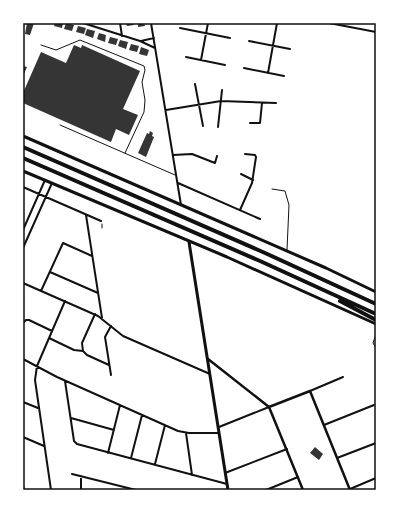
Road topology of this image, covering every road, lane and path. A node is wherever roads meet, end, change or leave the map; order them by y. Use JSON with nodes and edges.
{"nodes":[{"id":1,"x":83,"y":23,"type":"edge"},
{"id":2,"x":120,"y":23,"type":"edge"},
{"id":3,"x":151,"y":23,"type":"edge"},
{"id":4,"x":208,"y":23,"type":"edge"},
{"id":5,"x":277,"y":23,"type":"edge"},
{"id":6,"x":329,"y":23,"type":"edge"},
{"id":7,"x":180,"y":28,"type":"dead end"},
{"id":8,"x":376,"y":32,"type":"edge"},
{"id":9,"x":206,"y":33,"type":"junction"},
{"id":10,"x":122,"y":36,"type":"junction"},
{"id":11,"x":154,"y":38,"type":"junction"},
{"id":12,"x":230,"y":38,"type":"dead end"},
{"id":13,"x":140,"y":41,"type":"junction"},
{"id":14,"x":249,"y":41,"type":"dead end"},
{"id":15,"x":41,"y":45,"type":"dead end"},
{"id":16,"x":273,"y":46,"type":"junction"},
{"id":17,"x":155,"y":48,"type":"junction"},
{"id":18,"x":290,"y":49,"type":"dead end"},
{"id":19,"x":186,"y":57,"type":"dead end"},
{"id":20,"x":201,"y":60,"type":"junction"},
{"id":21,"x":225,"y":65,"type":"dead end"},
{"id":22,"x":244,"y":68,"type":"dead end"},
{"id":23,"x":268,"y":73,"type":"junction"},
{"id":24,"x":284,"y":76,"type":"dead end"},
{"id":25,"x":195,"y":84,"type":"dead end"},
{"id":26,"x":222,"y":90,"type":"dead end"},
{"id":27,"x":221,"y":101,"type":"junction"},
{"id":28,"x":262,"y":103,"type":"junction"},
{"id":29,"x":276,"y":103,"type":"dead end"},
{"id":30,"x":199,"y":104,"type":"junction"},
{"id":31,"x":166,"y":110,"type":"junction"},
{"id":32,"x":250,"y":124,"type":"dead end"},
{"id":33,"x":60,"y":125,"type":"dead end"},
{"id":34,"x":203,"y":126,"type":"dead end"},
{"id":35,"x":218,"y":127,"type":"dead end"},
{"id":36,"x":23,"y":136,"type":"edge"},
{"id":37,"x":23,"y":147,"type":"edge"},
{"id":38,"x":125,"y":153,"type":"junction"},
{"id":39,"x":245,"y":154,"type":"dead end"},
{"id":40,"x":173,"y":155,"type":"junction"},
{"id":41,"x":217,"y":156,"type":"dead end"},
{"id":42,"x":23,"y":158,"type":"edge"},
{"id":43,"x":23,"y":171,"type":"edge"},
{"id":44,"x":241,"y":174,"type":"dead end"},
{"id":45,"x":176,"y":176,"type":"junction"},
{"id":46,"x":45,"y":180,"type":"junction"},
{"id":47,"x":252,"y":180,"type":"junction"},
{"id":48,"x":52,"y":183,"type":"junction"},
{"id":49,"x":178,"y":183,"type":"junction"},
{"id":50,"x":23,"y":187,"type":"edge"},
{"id":51,"x":272,"y":189,"type":"dead end"},
{"id":52,"x":39,"y":194,"type":"junction"},
{"id":53,"x":46,"y":197,"type":"junction"},
{"id":54,"x":181,"y":205,"type":"junction"},
{"id":55,"x":240,"y":210,"type":"junction"},
{"id":56,"x":86,"y":215,"type":"junction"},
{"id":57,"x":260,"y":219,"type":"dead end"},
{"id":58,"x":101,"y":221,"type":"dead end"},
{"id":59,"x":24,"y":225,"type":"edge"},
{"id":60,"x":23,"y":230,"type":"edge"},
{"id":61,"x":189,"y":242,"type":"junction"},
{"id":62,"x":23,"y":248,"type":"edge"},
{"id":63,"x":287,"y":250,"type":"junction"},
{"id":64,"x":93,"y":256,"type":"junction"},
{"id":65,"x":50,"y":272,"type":"junction"},
{"id":66,"x":23,"y":283,"type":"edge"},
{"id":67,"x":308,"y":284,"type":"junction"},
{"id":68,"x":41,"y":291,"type":"junction"},
{"id":69,"x":350,"y":292,"type":"junction"},
{"id":70,"x":376,"y":292,"type":"edge"},
{"id":71,"x":98,"y":293,"type":"junction"},
{"id":72,"x":65,"y":301,"type":"junction"},
{"id":73,"x":376,"y":301,"type":"edge"},
{"id":74,"x":376,"y":304,"type":"edge"},
{"id":75,"x":95,"y":314,"type":"junction"},
{"id":76,"x":376,"y":314,"type":"edge"},
{"id":77,"x":102,"y":318,"type":"junction"},
{"id":78,"x":376,"y":320,"type":"edge"},
{"id":79,"x":23,"y":323,"type":"edge"},
{"id":80,"x":376,"y":324,"type":"edge"},
{"id":81,"x":110,"y":326,"type":"junction"},
{"id":82,"x":52,"y":331,"type":"junction"},
{"id":83,"x":376,"y":334,"type":"edge"},
{"id":84,"x":49,"y":338,"type":"junction"},
{"id":85,"x":376,"y":348,"type":"edge"},
{"id":86,"x":83,"y":351,"type":"junction"},
{"id":87,"x":23,"y":359,"type":"edge"},
{"id":88,"x":207,"y":359,"type":"junction"},
{"id":89,"x":37,"y":366,"type":"junction"},
{"id":90,"x":110,"y":366,"type":"junction"},
{"id":91,"x":210,"y":374,"type":"junction"},
{"id":92,"x":111,"y":375,"type":"dead end"},
{"id":93,"x":343,"y":377,"type":"dead end"},
{"id":94,"x":65,"y":381,"type":"junction"},
{"id":95,"x":310,"y":391,"type":"junction"},
{"id":96,"x":23,"y":402,"type":"edge"},
{"id":97,"x":120,"y":405,"type":"junction"},
{"id":98,"x":374,"y":405,"type":"dead end"},
{"id":99,"x":269,"y":407,"type":"junction"},
{"id":100,"x":38,"y":408,"type":"junction"},
{"id":101,"x":142,"y":415,"type":"junction"},
{"id":102,"x":71,"y":418,"type":"junction"},
{"id":103,"x":165,"y":425,"type":"junction"},
{"id":104,"x":324,"y":426,"type":"junction"},
{"id":105,"x":218,"y":428,"type":"junction"},
{"id":106,"x":114,"y":430,"type":"junction"},
{"id":107,"x":186,"y":433,"type":"junction"},
{"id":108,"x":219,"y":433,"type":"junction"},
{"id":109,"x":23,"y":437,"type":"edge"},
{"id":110,"x":376,"y":443,"type":"edge"},
{"id":111,"x":44,"y":446,"type":"junction"},
{"id":112,"x":287,"y":449,"type":"junction"},
{"id":113,"x":108,"y":453,"type":"junction"},
{"id":114,"x":337,"y":458,"type":"junction"},
{"id":115,"x":131,"y":459,"type":"junction"},
{"id":116,"x":155,"y":465,"type":"junction"},
{"id":117,"x":225,"y":473,"type":"junction"},
{"id":118,"x":72,"y":474,"type":"dead end"},
{"id":119,"x":192,"y":474,"type":"junction"},
{"id":120,"x":81,"y":476,"type":"junction"},
{"id":121,"x":298,"y":477,"type":"junction"},
{"id":122,"x":376,"y":478,"type":"edge"},
{"id":123,"x":227,"y":484,"type":"junction"},
{"id":124,"x":23,"y":486,"type":"edge"},
{"id":125,"x":124,"y":488,"type":"edge"},
{"id":126,"x":24,"y":490,"type":"edge"},
{"id":127,"x":51,"y":490,"type":"edge"},
{"id":128,"x":81,"y":490,"type":"edge"},
{"id":129,"x":136,"y":490,"type":"edge"},
{"id":130,"x":228,"y":490,"type":"edge"},
{"id":131,"x":266,"y":490,"type":"edge"},
{"id":132,"x":303,"y":490,"type":"edge"},
{"id":133,"x":350,"y":490,"type":"edge"}],
"edges":[{"from":1,"to":10,"type":"street"},
{"from":2,"to":10,"type":"street"},
{"from":3,"to":11,"type":"street"},
{"from":4,"to":9,"type":"street"},
{"from":5,"to":16,"type":"street"},
{"from":6,"to":8,"type":"street"},
{"from":7,"to":9,"type":"street"},
{"from":9,"to":12,"type":"street"},
{"from":9,"to":20,"type":"street"},
{"from":10,"to":13,"type":"street"},
{"from":11,"to":13,"type":"street"},
{"from":11,"to":17,"type":"street"},
{"from":13,"to":17,"type":"street"},
{"from":14,"to":16,"type":"street"},
{"from":15,"to":38,"type":"lane"},
{"from":16,"to":18,"type":"street"},
{"from":16,"to":23,"type":"street"},
{"from":17,"to":31,"type":"street"},
{"from":19,"to":20,"type":"street"},
{"from":20,"to":21,"type":"street"},
{"from":22,"to":23,"type":"street"},
{"from":23,"to":24,"type":"street"},
{"from":25,"to":30,"type":"street"},
{"from":26,"to":27,"type":"street"},
{"from":27,"to":28,"type":"street"},
{"from":27,"to":30,"type":"street"},
{"from":27,"to":35,"type":"street"},
{"from":28,"to":29,"type":"street"},
{"from":28,"to":32,"type":"street"},
{"from":30,"to":31,"type":"street"},
{"from":30,"to":34,"type":"street"},
{"from":31,"to":40,"type":"street"},
{"from":33,"to":38,"type":"lane"},
{"from":36,"to":54,"type":"main road"},
{"from":37,"to":69,"type":"highway"},
{"from":38,"to":45,"type":"lane"},
{"from":39,"to":47,"type":"street"},
{"from":40,"to":41,"type":"street"},
{"from":40,"to":45,"type":"street"},
{"from":42,"to":67,"type":"highway"},
{"from":43,"to":46,"type":"main road"},
{"from":44,"to":47,"type":"street"},
{"from":45,"to":49,"type":"street"},
{"from":46,"to":48,"type":"main road"},
{"from":46,"to":52,"type":"street"},
{"from":47,"to":55,"type":"street"},
{"from":48,"to":53,"type":"street"},
{"from":48,"to":61,"type":"main road"},
{"from":49,"to":54,"type":"street"},
{"from":49,"to":55,"type":"street"},
{"from":50,"to":52,"type":"street"},
{"from":51,"to":63,"type":"lane"},
{"from":52,"to":53,"type":"street"},
{"from":52,"to":59,"type":"street"},
{"from":53,"to":56,"type":"street"},
{"from":53,"to":62,"type":"street"},
{"from":54,"to":63,"type":"main road"},
{"from":55,"to":57,"type":"street"},
{"from":56,"to":58,"type":"street"},
{"from":56,"to":64,"type":"street"},
{"from":59,"to":60,"type":"street"},
{"from":61,"to":80,"type":"main road"},
{"from":61,"to":88,"type":"main road"},
{"from":63,"to":70,"type":"main road"},
{"from":64,"to":65,"type":"street"},
{"from":64,"to":71,"type":"street"},
{"from":65,"to":68,"type":"street"},
{"from":65,"to":71,"type":"street"},
{"from":66,"to":68,"type":"street"},
{"from":67,"to":76,"type":"highway"},
{"from":67,"to":78,"type":"highway"},
{"from":68,"to":72,"type":"street"},
{"from":69,"to":73,"type":"highway"},
{"from":69,"to":74,"type":"highway"},
{"from":71,"to":77,"type":"street"},
{"from":72,"to":75,"type":"street"},
{"from":72,"to":82,"type":"street"},
{"from":75,"to":77,"type":"street"},
{"from":75,"to":86,"type":"street"},
{"from":77,"to":81,"type":"street"},
{"from":79,"to":82,"type":"street"},
{"from":81,"to":90,"type":"street"},
{"from":81,"to":91,"type":"street"},
{"from":82,"to":84,"type":"street"},
{"from":83,"to":85,"type":"lane"},
{"from":84,"to":86,"type":"street"},
{"from":84,"to":89,"type":"street"},
{"from":86,"to":90,"type":"street"},
{"from":87,"to":89,"type":"street"},
{"from":88,"to":91,"type":"main road"},
{"from":88,"to":99,"type":"street"},
{"from":89,"to":94,"type":"street"},
{"from":89,"to":100,"type":"street"},
{"from":90,"to":92,"type":"street"},
{"from":91,"to":105,"type":"main road"},
{"from":93,"to":95,"type":"street"},
{"from":94,"to":97,"type":"street"},
{"from":94,"to":102,"type":"street"},
{"from":95,"to":99,"type":"street"},
{"from":95,"to":104,"type":"street"},
{"from":96,"to":100,"type":"street"},
{"from":97,"to":101,"type":"street"},
{"from":97,"to":106,"type":"street"},
{"from":98,"to":104,"type":"street"},
{"from":99,"to":105,"type":"street"},
{"from":99,"to":112,"type":"street"},
{"from":100,"to":111,"type":"street"},
{"from":101,"to":103,"type":"street"},
{"from":101,"to":115,"type":"street"},
{"from":102,"to":106,"type":"street"},
{"from":102,"to":113,"type":"street"},
{"from":103,"to":107,"type":"street"},
{"from":103,"to":116,"type":"street"},
{"from":104,"to":114,"type":"street"},
{"from":105,"to":108,"type":"main road"},
{"from":106,"to":113,"type":"street"},
{"from":107,"to":108,"type":"street"},
{"from":107,"to":119,"type":"street"},
{"from":108,"to":117,"type":"main road"},
{"from":109,"to":111,"type":"street"},
{"from":110,"to":114,"type":"street"},
{"from":111,"to":127,"type":"street"},
{"from":112,"to":117,"type":"street"},
{"from":112,"to":121,"type":"street"},
{"from":113,"to":115,"type":"street"},
{"from":114,"to":133,"type":"street"},
{"from":115,"to":116,"type":"street"},
{"from":116,"to":119,"type":"street"},
{"from":117,"to":123,"type":"main road"},
{"from":118,"to":120,"type":"street"},
{"from":119,"to":123,"type":"street"},
{"from":120,"to":125,"type":"street"},
{"from":120,"to":128,"type":"street"},
{"from":121,"to":131,"type":"street"},
{"from":121,"to":132,"type":"street"},
{"from":122,"to":133,"type":"street"},
{"from":123,"to":130,"type":"main road"},
{"from":124,"to":126,"type":"street"},
{"from":125,"to":129,"type":"street"}]}
